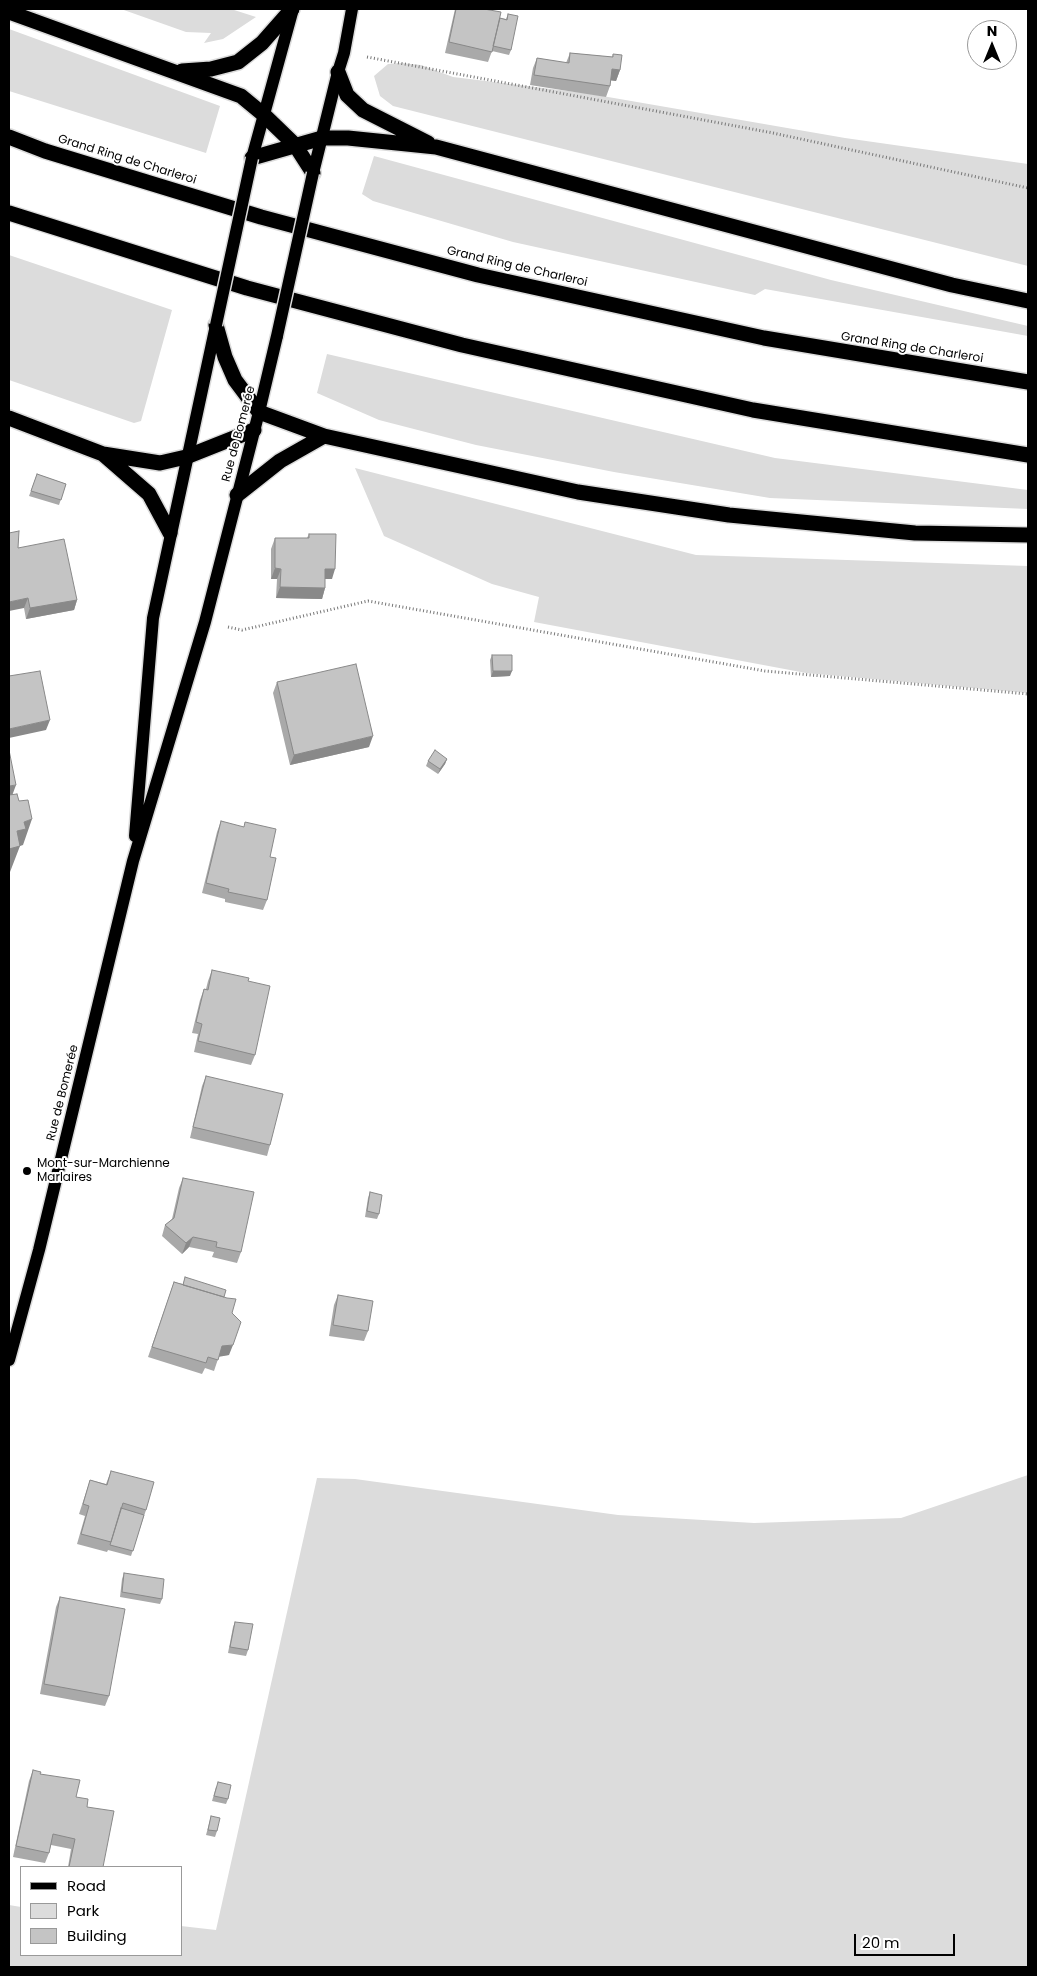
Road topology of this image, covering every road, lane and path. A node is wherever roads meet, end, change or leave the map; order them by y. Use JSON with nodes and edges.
{"nodes":[{"id":1,"x":293,"y":9,"type":"edge"},
{"id":2,"x":352,"y":9,"type":"edge"},
{"id":3,"x":9,"y":12,"type":"edge"},
{"id":4,"x":344,"y":53,"type":"junction"},
{"id":5,"x":174,"y":72,"type":"junction"},
{"id":6,"x":338,"y":72,"type":"junction"},
{"id":7,"x":264,"y":115,"type":"junction"},
{"id":8,"x":9,"y":137,"type":"edge"},
{"id":9,"x":322,"y":138,"type":"junction"},
{"id":10,"x":295,"y":145,"type":"junction"},
{"id":11,"x":436,"y":147,"type":"junction"},
{"id":12,"x":252,"y":158,"type":"junction"},
{"id":13,"x":313,"y":173,"type":"junction"},
{"id":14,"x":1028,"y":188,"type":"edge"},
{"id":15,"x":9,"y":213,"type":"edge"},
{"id":16,"x":1028,"y":302,"type":"edge"},
{"id":17,"x":216,"y":325,"type":"junction"},
{"id":18,"x":1028,"y":382,"type":"edge"},
{"id":19,"x":260,"y":412,"type":"junction"},
{"id":20,"x":9,"y":418,"type":"edge"},
{"id":21,"x":254,"y":430,"type":"junction"},
{"id":22,"x":324,"y":436,"type":"junction"},
{"id":23,"x":103,"y":454,"type":"junction"},
{"id":24,"x":1028,"y":456,"type":"edge"},
{"id":25,"x":186,"y":457,"type":"junction"},
{"id":26,"x":237,"y":495,"type":"junction"},
{"id":27,"x":170,"y":534,"type":"junction"},
{"id":28,"x":1028,"y":535,"type":"edge"},
{"id":29,"x":242,"y":630,"type":"dead end"},
{"id":30,"x":1028,"y":694,"type":"edge"},
{"id":31,"x":133,"y":860,"type":"junction"},
{"id":32,"x":9,"y":1360,"type":"edge"}],
"edges":[{"from":1,"to":5,"type":"highway"},
{"from":1,"to":7,"type":"main road","name":"Rue de Bomerée"},
{"from":2,"to":4,"type":"main road","name":"Rue de Bomerée"},
{"from":3,"to":5,"type":"highway"},
{"from":4,"to":6,"type":"main road","name":"Rue de Bomerée"},
{"from":4,"to":14,"type":"path"},
{"from":5,"to":7,"type":"highway"},
{"from":6,"to":9,"type":"main road","name":"Rue de Bomerée"},
{"from":6,"to":11,"type":"highway"},
{"from":7,"to":10,"type":"highway"},
{"from":7,"to":12,"type":"main road","name":"Rue de Bomerée"},
{"from":8,"to":18,"type":"highway","name":"Grand Ring de Charleroi"},
{"from":9,"to":10,"type":"highway"},
{"from":9,"to":11,"type":"highway"},
{"from":9,"to":13,"type":"main road","name":"Rue de Bomerée"},
{"from":10,"to":12,"type":"highway"},
{"from":10,"to":13,"type":"highway"},
{"from":11,"to":16,"type":"highway"},
{"from":12,"to":17,"type":"main road","name":"Rue de Bomerée","bridge":true},
{"from":13,"to":19,"type":"main road","name":"Rue de Bomerée","bridge":true},
{"from":15,"to":24,"type":"highway"},
{"from":17,"to":19,"type":"highway"},
{"from":17,"to":25,"type":"main road","name":"Rue de Bomerée"},
{"from":19,"to":21,"type":"main road","name":"Rue de Bomerée"},
{"from":19,"to":22,"type":"highway"},
{"from":20,"to":23,"type":"highway"},
{"from":21,"to":25,"type":"highway"},
{"from":21,"to":26,"type":"main road","name":"Rue de Bomerée"},
{"from":22,"to":26,"type":"highway"},
{"from":22,"to":28,"type":"highway"},
{"from":23,"to":25,"type":"highway"},
{"from":23,"to":27,"type":"highway"},
{"from":25,"to":27,"type":"main road","name":"Rue de Bomerée"},
{"from":26,"to":31,"type":"main road","name":"Rue de Bomerée"},
{"from":27,"to":31,"type":"main road","name":"Rue de Bomerée"},
{"from":29,"to":30,"type":"path"},
{"from":31,"to":32,"type":"main road","name":"Rue de Bomerée"}]}
